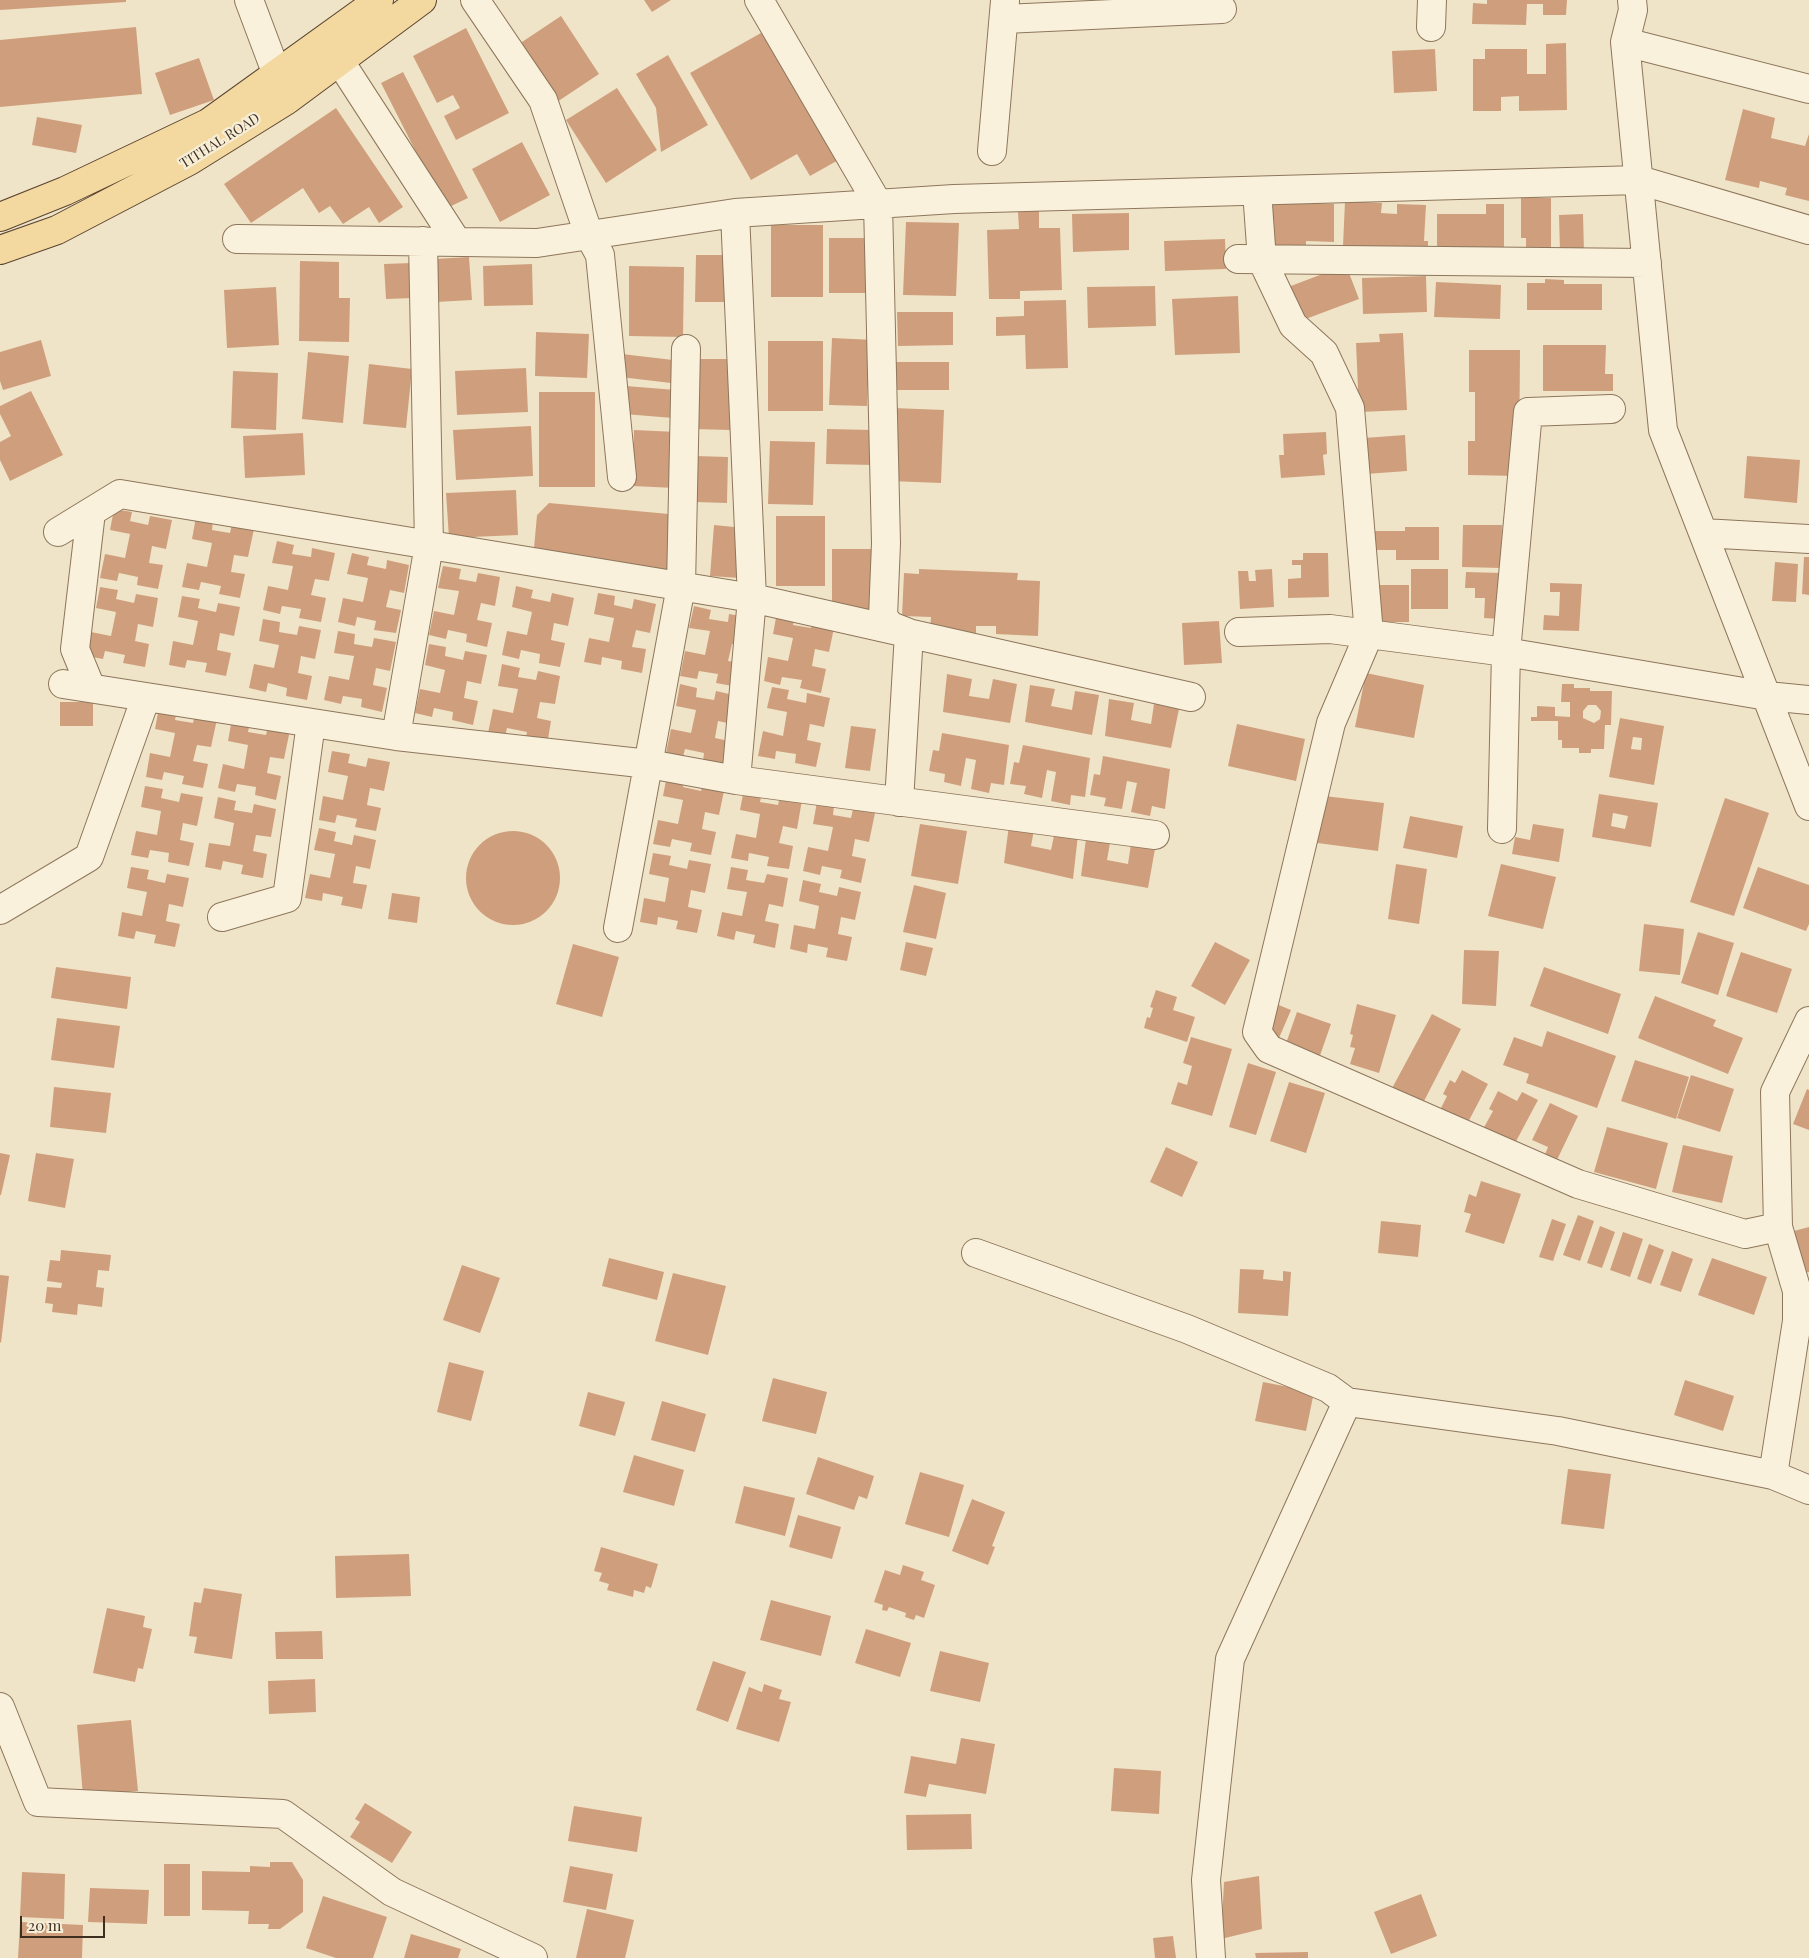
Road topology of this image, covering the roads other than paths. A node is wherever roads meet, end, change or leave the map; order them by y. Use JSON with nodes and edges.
{"nodes":[{"id":1,"x":249,"y":0,"type":"edge"},
{"id":2,"x":379,"y":0,"type":"edge"},
{"id":3,"x":422,"y":0,"type":"edge"},
{"id":4,"x":475,"y":0,"type":"edge"},
{"id":5,"x":759,"y":0,"type":"edge"},
{"id":6,"x":1432,"y":0,"type":"edge"},
{"id":7,"x":1632,"y":0,"type":"edge"},
{"id":8,"x":1004,"y":9,"type":"edge"},
{"id":9,"x":1222,"y":9,"type":"dead end"},
{"id":10,"x":1431,"y":27,"type":"dead end"},
{"id":11,"x":1625,"y":42,"type":"junction"},
{"id":12,"x":338,"y":60,"type":"junction"},
{"id":13,"x":278,"y":73,"type":"junction"},
{"id":14,"x":1809,"y":89,"type":"edge"},
{"id":15,"x":287,"y":100,"type":"junction"},
{"id":16,"x":992,"y":151,"type":"dead end"},
{"id":17,"x":1639,"y":180,"type":"junction"},
{"id":18,"x":1257,"y":191,"type":"junction"},
{"id":19,"x":878,"y":204,"type":"junction"},
{"id":20,"x":735,"y":213,"type":"junction"},
{"id":21,"x":0,"y":217,"type":"edge"},
{"id":22,"x":1809,"y":230,"type":"edge"},
{"id":23,"x":589,"y":235,"type":"junction"},
{"id":24,"x":237,"y":239,"type":"dead end"},
{"id":25,"x":423,"y":241,"type":"junction"},
{"id":26,"x":457,"y":242,"type":"junction"},
{"id":27,"x":0,"y":250,"type":"edge"},
{"id":28,"x":1250,"y":260,"type":"junction"},
{"id":29,"x":1647,"y":262,"type":"junction"},
{"id":30,"x":686,"y":349,"type":"dead end"},
{"id":31,"x":1611,"y":409,"type":"dead end"},
{"id":32,"x":622,"y":477,"type":"dead end"},
{"id":33,"x":91,"y":512,"type":"junction"},
{"id":34,"x":58,"y":532,"type":"dead end"},
{"id":35,"x":1703,"y":533,"type":"junction"},
{"id":36,"x":1809,"y":539,"type":"edge"},
{"id":37,"x":430,"y":545,"type":"junction"},
{"id":38,"x":681,"y":586,"type":"junction"},
{"id":39,"x":752,"y":598,"type":"junction"},
{"id":40,"x":1239,"y":632,"type":"dead end"},
{"id":41,"x":910,"y":633,"type":"junction"},
{"id":42,"x":1369,"y":634,"type":"junction"},
{"id":43,"x":1506,"y":652,"type":"junction"},
{"id":44,"x":63,"y":684,"type":"dead end"},
{"id":45,"x":91,"y":688,"type":"junction"},
{"id":46,"x":1766,"y":696,"type":"junction"},
{"id":47,"x":146,"y":697,"type":"junction"},
{"id":48,"x":1191,"y":697,"type":"dead end"},
{"id":49,"x":1809,"y":700,"type":"edge"},
{"id":50,"x":311,"y":723,"type":"junction"},
{"id":51,"x":396,"y":736,"type":"junction"},
{"id":52,"x":649,"y":764,"type":"junction"},
{"id":53,"x":736,"y":780,"type":"junction"},
{"id":54,"x":899,"y":802,"type":"junction"},
{"id":55,"x":1809,"y":806,"type":"edge"},
{"id":56,"x":1502,"y":829,"type":"dead end"},
{"id":57,"x":1155,"y":836,"type":"dead end"},
{"id":58,"x":0,"y":910,"type":"edge"},
{"id":59,"x":222,"y":917,"type":"dead end"},
{"id":60,"x":618,"y":928,"type":"dead end"},
{"id":61,"x":1809,"y":1021,"type":"edge"},
{"id":62,"x":1778,"y":1227,"type":"junction"},
{"id":63,"x":976,"y":1253,"type":"dead end"},
{"id":64,"x":1347,"y":1402,"type":"junction"},
{"id":65,"x":1773,"y":1475,"type":"junction"},
{"id":66,"x":1809,"y":1490,"type":"edge"},
{"id":67,"x":0,"y":1707,"type":"edge"},
{"id":68,"x":533,"y":1958,"type":"edge"},
{"id":69,"x":1211,"y":1958,"type":"edge"}],
"edges":[{"from":1,"to":13,"type":"street"},
{"from":2,"to":13,"type":"main road"},
{"from":3,"to":12,"type":"main road","name":"TITHAL ROAD"},
{"from":4,"to":23,"type":"street"},
{"from":5,"to":19,"type":"street"},
{"from":6,"to":10,"type":"street"},
{"from":7,"to":11,"type":"street"},
{"from":8,"to":9,"type":"street"},
{"from":8,"to":16,"type":"street"},
{"from":11,"to":14,"type":"street"},
{"from":11,"to":17,"type":"street"},
{"from":12,"to":15,"type":"main road","name":"TITHAL ROAD"},
{"from":12,"to":26,"type":"street"},
{"from":13,"to":15,"type":"street"},
{"from":13,"to":21,"type":"main road"},
{"from":15,"to":27,"type":"main road","name":"TITHAL ROAD"},
{"from":17,"to":18,"type":"street"},
{"from":17,"to":22,"type":"street"},
{"from":17,"to":29,"type":"street"},
{"from":18,"to":19,"type":"street"},
{"from":18,"to":28,"type":"street"},
{"from":19,"to":20,"type":"street"},
{"from":19,"to":41,"type":"street"},
{"from":20,"to":23,"type":"street"},
{"from":20,"to":39,"type":"street"},
{"from":23,"to":26,"type":"street"},
{"from":23,"to":32,"type":"street"},
{"from":24,"to":25,"type":"street"},
{"from":25,"to":26,"type":"street"},
{"from":25,"to":37,"type":"street"},
{"from":28,"to":29,"type":"street"},
{"from":28,"to":42,"type":"street"},
{"from":29,"to":35,"type":"street"},
{"from":30,"to":38,"type":"street"},
{"from":31,"to":43,"type":"street"},
{"from":33,"to":34,"type":"street"},
{"from":33,"to":37,"type":"street"},
{"from":33,"to":45,"type":"street"},
{"from":35,"to":36,"type":"street"},
{"from":35,"to":46,"type":"street"},
{"from":37,"to":38,"type":"street"},
{"from":37,"to":51,"type":"street"},
{"from":38,"to":39,"type":"street"},
{"from":38,"to":52,"type":"street"},
{"from":39,"to":41,"type":"street"},
{"from":39,"to":53,"type":"street"},
{"from":40,"to":42,"type":"street"},
{"from":41,"to":48,"type":"street"},
{"from":41,"to":54,"type":"street"},
{"from":42,"to":43,"type":"street"},
{"from":42,"to":62,"type":"street"},
{"from":43,"to":46,"type":"street"},
{"from":43,"to":56,"type":"street"},
{"from":44,"to":45,"type":"street"},
{"from":45,"to":47,"type":"street"},
{"from":46,"to":49,"type":"street"},
{"from":46,"to":55,"type":"street"},
{"from":47,"to":50,"type":"street"},
{"from":47,"to":58,"type":"street"},
{"from":50,"to":51,"type":"street"},
{"from":50,"to":59,"type":"street"},
{"from":51,"to":52,"type":"street"},
{"from":52,"to":53,"type":"street"},
{"from":52,"to":60,"type":"street"},
{"from":53,"to":54,"type":"street"},
{"from":54,"to":57,"type":"street"},
{"from":61,"to":62,"type":"street"},
{"from":62,"to":65,"type":"street"},
{"from":63,"to":64,"type":"street"},
{"from":64,"to":65,"type":"street"},
{"from":64,"to":69,"type":"street"},
{"from":65,"to":66,"type":"street"},
{"from":67,"to":68,"type":"street"}]}
